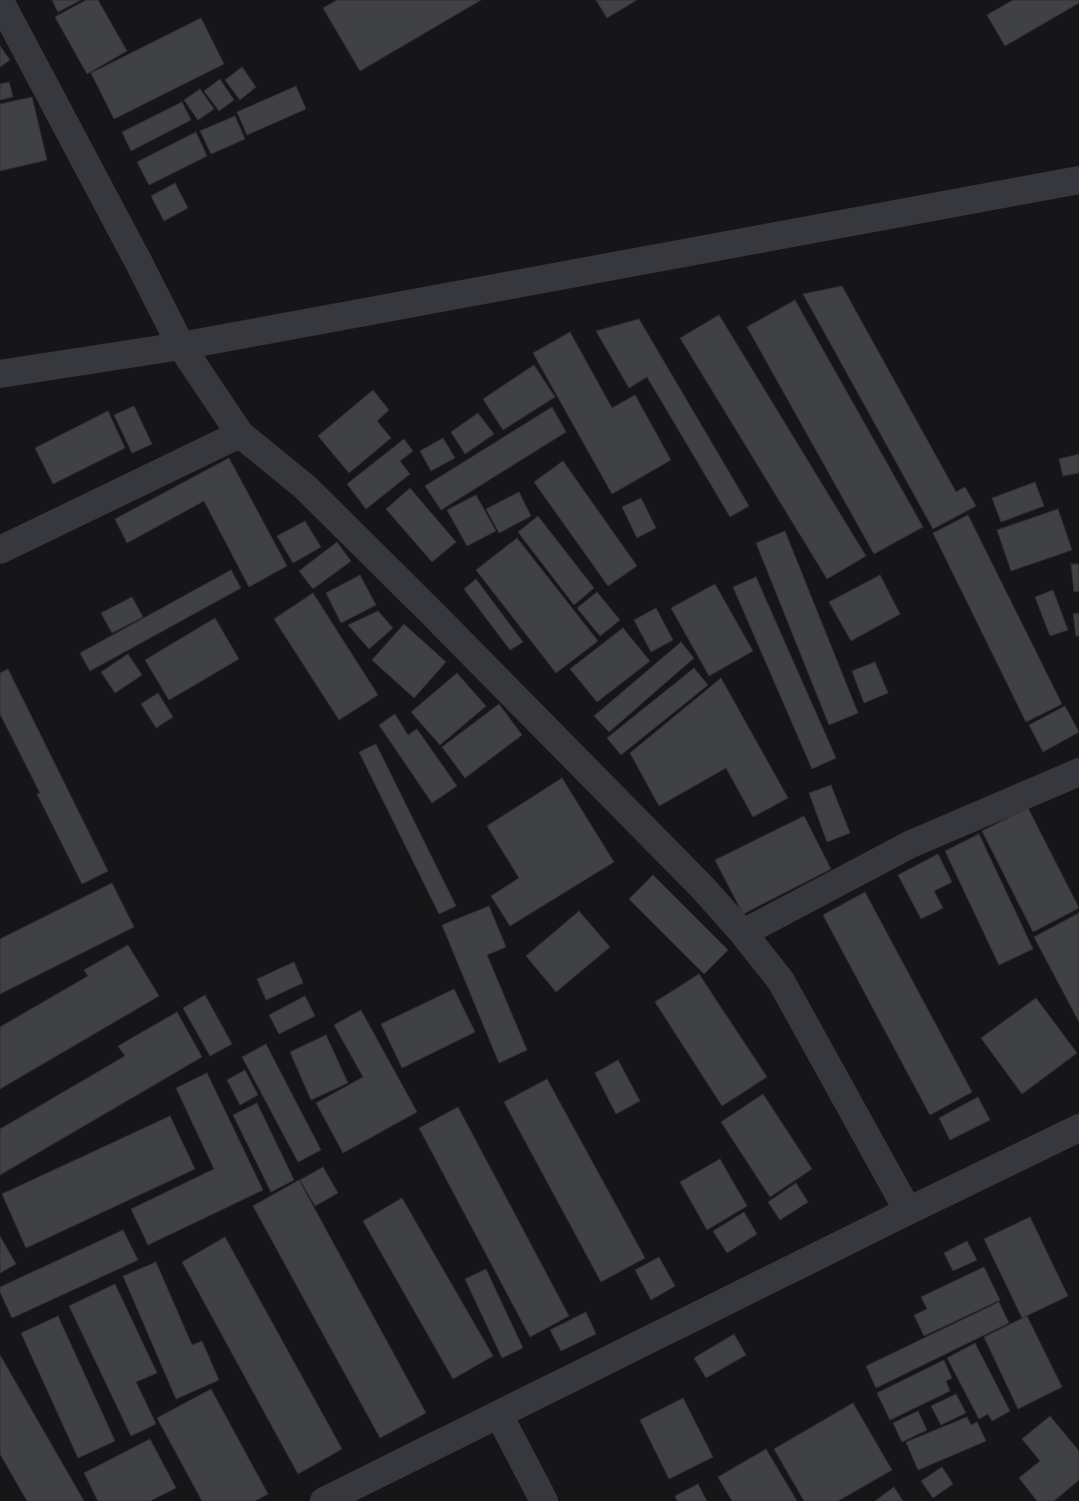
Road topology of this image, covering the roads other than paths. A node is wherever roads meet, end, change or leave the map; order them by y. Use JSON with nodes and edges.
{"nodes":[{"id":1,"x":0,"y":1,"type":"edge"},
{"id":2,"x":1079,"y":180,"type":"edge"},
{"id":3,"x":180,"y":346,"type":"junction"},
{"id":4,"x":0,"y":374,"type":"edge"},
{"id":5,"x":240,"y":434,"type":"junction"},
{"id":6,"x":0,"y":550,"type":"edge"},
{"id":7,"x":1079,"y":772,"type":"edge"},
{"id":8,"x":743,"y":933,"type":"junction"},
{"id":9,"x":1079,"y":1128,"type":"edge"},
{"id":10,"x":908,"y":1211,"type":"junction"},
{"id":11,"x":499,"y":1415,"type":"junction"},
{"id":12,"x":324,"y":1501,"type":"edge"},
{"id":13,"x":544,"y":1501,"type":"edge"}],
"edges":[{"from":1,"to":3,"type":"street"},
{"from":2,"to":3,"type":"street"},
{"from":3,"to":4,"type":"street"},
{"from":3,"to":5,"type":"street"},
{"from":5,"to":6,"type":"street"},
{"from":5,"to":8,"type":"street"},
{"from":7,"to":8,"type":"street"},
{"from":8,"to":10,"type":"street"},
{"from":9,"to":10,"type":"street"},
{"from":10,"to":11,"type":"street"},
{"from":11,"to":12,"type":"street"},
{"from":11,"to":13,"type":"street"}]}
